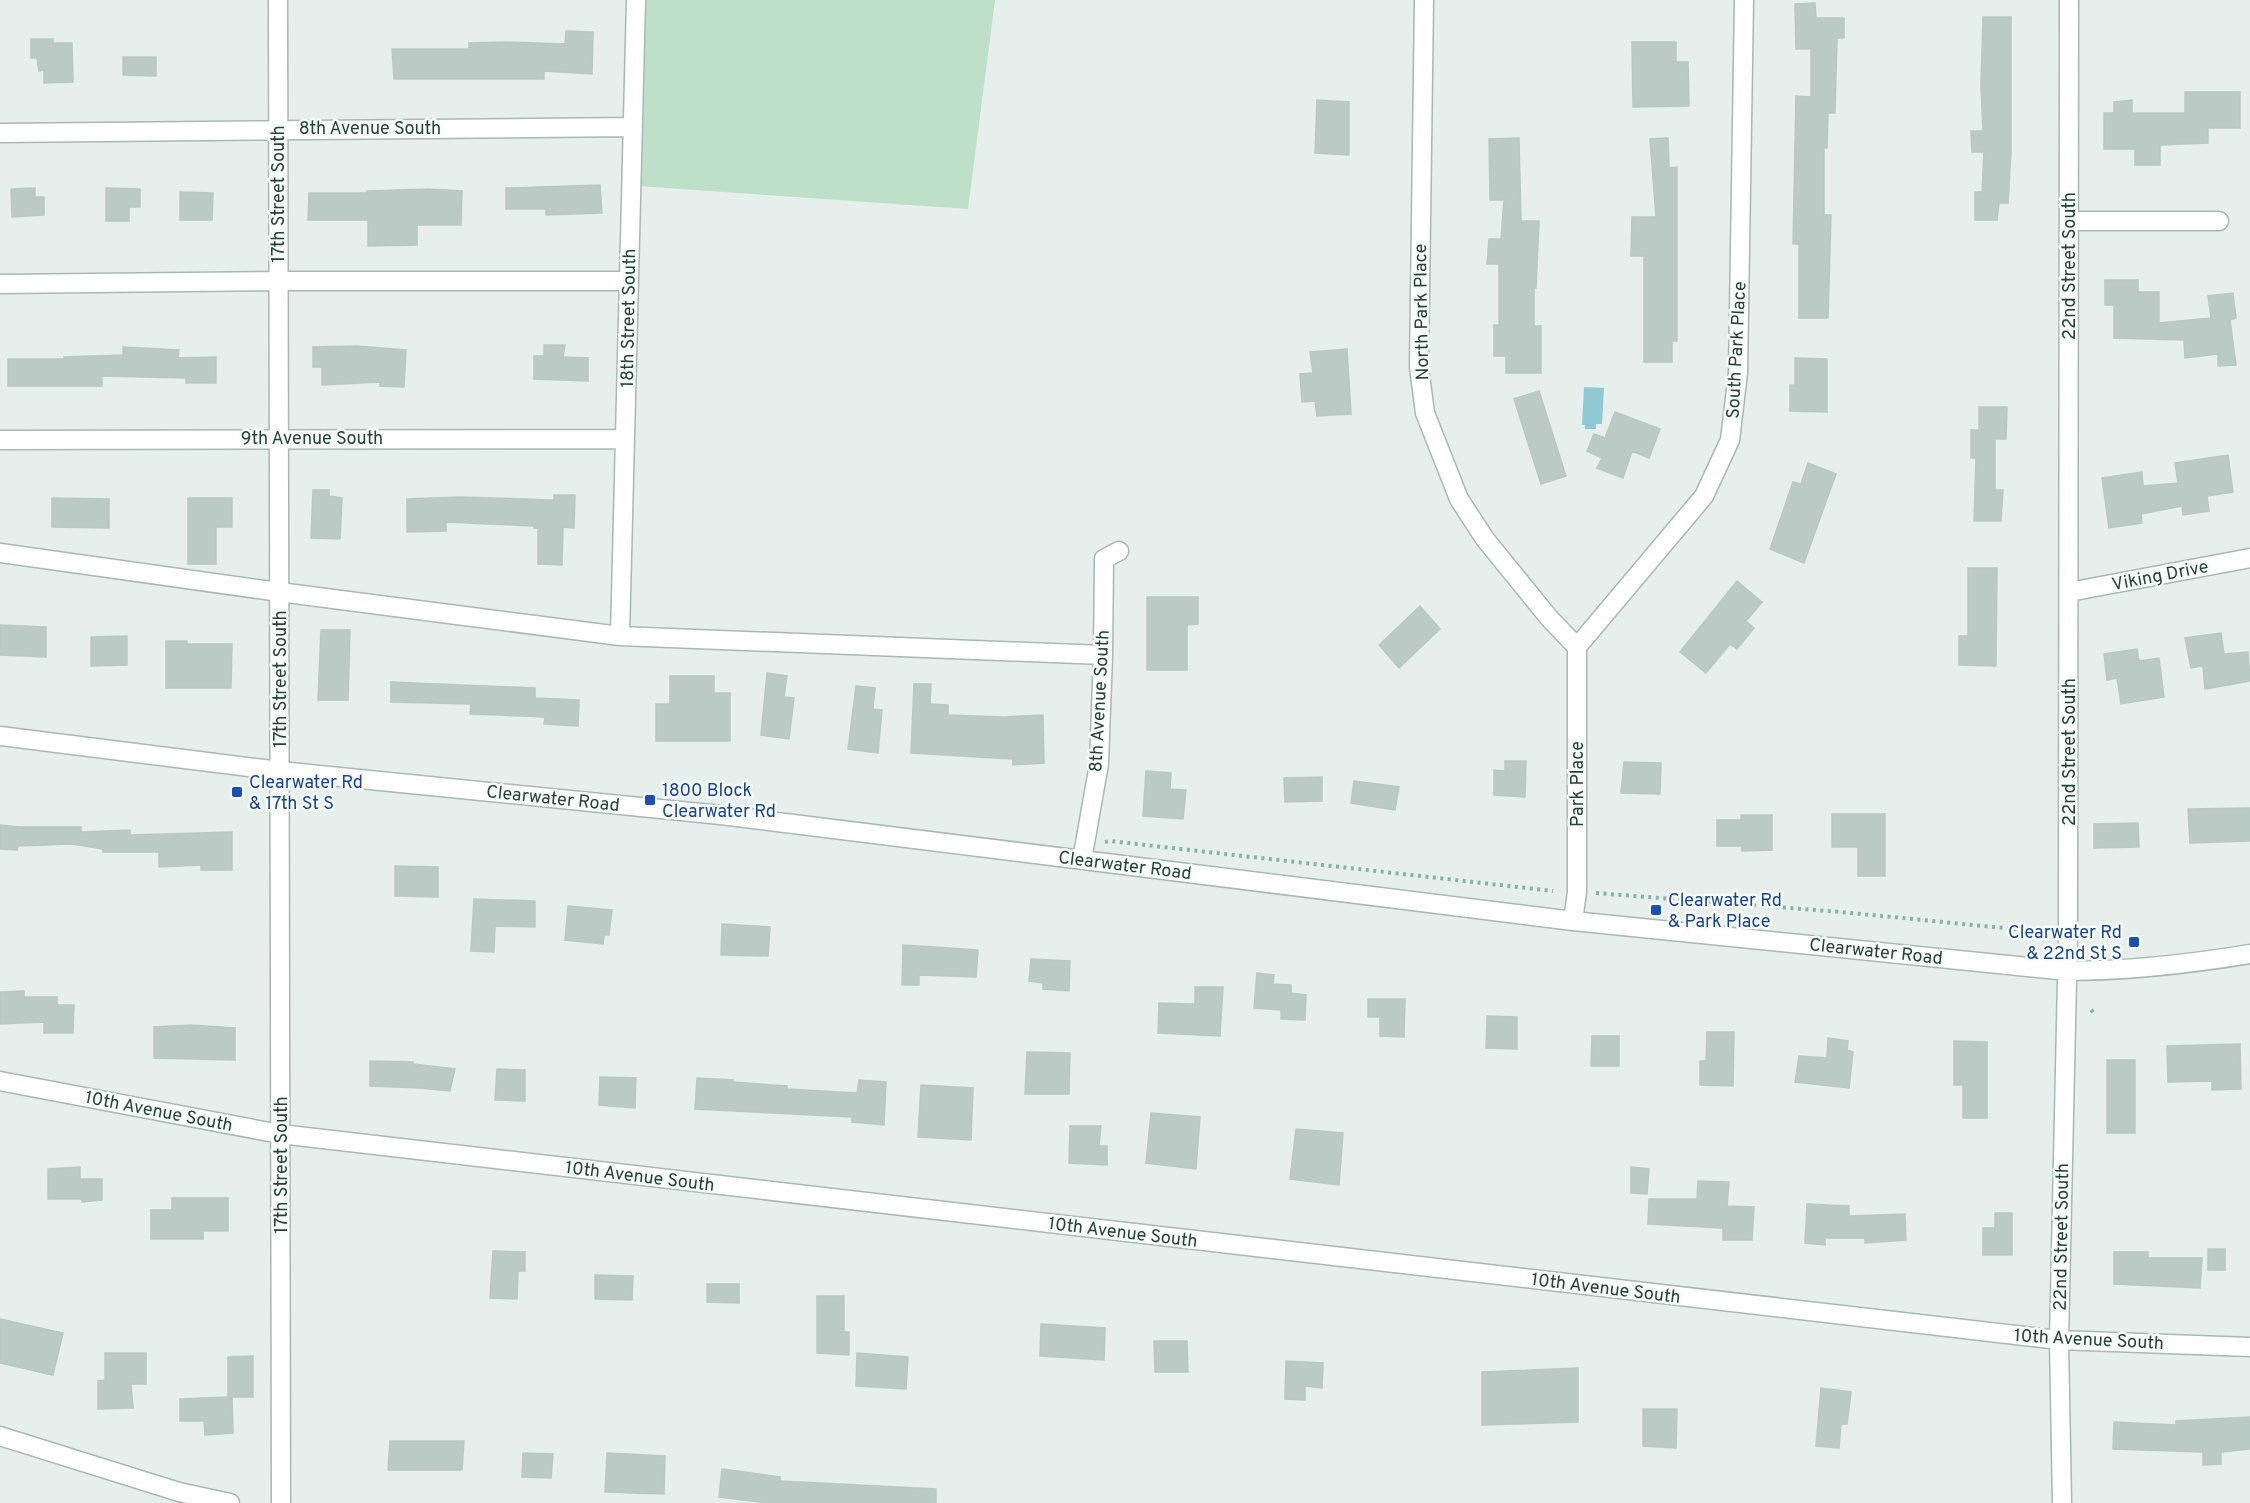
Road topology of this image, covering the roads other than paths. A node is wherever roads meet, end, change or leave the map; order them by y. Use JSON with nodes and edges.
{"nodes":[{"id":1,"x":278,"y":0,"type":"edge"},
{"id":2,"x":636,"y":0,"type":"edge"},
{"id":3,"x":1424,"y":0,"type":"edge"},
{"id":4,"x":1744,"y":0,"type":"edge"},
{"id":5,"x":2069,"y":0,"type":"edge"},
{"id":6,"x":633,"y":127,"type":"junction"},
{"id":7,"x":278,"y":129,"type":"junction"},
{"id":8,"x":0,"y":133,"type":"edge"},
{"id":9,"x":2218,"y":221,"type":"dead end"},
{"id":10,"x":2069,"y":222,"type":"junction"},
{"id":11,"x":279,"y":281,"type":"junction"},
{"id":12,"x":629,"y":281,"type":"junction"},
{"id":13,"x":0,"y":284,"type":"edge"},
{"id":14,"x":279,"y":438,"type":"junction"},
{"id":15,"x":625,"y":439,"type":"junction"},
{"id":16,"x":0,"y":440,"type":"edge"},
{"id":17,"x":1119,"y":551,"type":"dead end"},
{"id":18,"x":0,"y":553,"type":"edge"},
{"id":19,"x":2250,"y":558,"type":"edge"},
{"id":20,"x":279,"y":592,"type":"junction"},
{"id":21,"x":2069,"y":592,"type":"junction"},
{"id":22,"x":620,"y":636,"type":"junction"},
{"id":23,"x":1577,"y":647,"type":"junction"},
{"id":24,"x":1103,"y":656,"type":"junction"},
{"id":25,"x":0,"y":736,"type":"edge"},
{"id":26,"x":280,"y":771,"type":"junction"},
{"id":27,"x":1082,"y":860,"type":"junction"},
{"id":28,"x":1573,"y":921,"type":"junction"},
{"id":29,"x":2250,"y":954,"type":"edge"},
{"id":30,"x":2067,"y":971,"type":"junction"},
{"id":31,"x":0,"y":1081,"type":"edge"},
{"id":32,"x":280,"y":1134,"type":"junction"},
{"id":33,"x":2059,"y":1340,"type":"junction"},
{"id":34,"x":2250,"y":1347,"type":"edge"},
{"id":35,"x":0,"y":1436,"type":"edge"},
{"id":36,"x":230,"y":1503,"type":"edge"},
{"id":37,"x":281,"y":1503,"type":"edge"},
{"id":38,"x":2062,"y":1503,"type":"edge"}],
"edges":[{"from":1,"to":7,"type":"street","name":"17th Street South"},
{"from":2,"to":6,"type":"street","name":"18th Street South"},
{"from":3,"to":23,"type":"street","name":"North Park Place"},
{"from":4,"to":23,"type":"street","name":"South Park Place"},
{"from":5,"to":10,"type":"street","name":"22nd Street South"},
{"from":6,"to":7,"type":"street","name":"8th Avenue South"},
{"from":6,"to":12,"type":"street","name":"18th Street South"},
{"from":7,"to":8,"type":"street","name":"8th Avenue South"},
{"from":7,"to":11,"type":"street","name":"17th Street South"},
{"from":9,"to":10,"type":"street"},
{"from":10,"to":21,"type":"street","name":"22nd Street South"},
{"from":11,"to":12,"type":"street"},
{"from":11,"to":13,"type":"street"},
{"from":11,"to":14,"type":"street","name":"17th Street South"},
{"from":12,"to":15,"type":"street","name":"18th Street South"},
{"from":14,"to":15,"type":"street","name":"9th Avenue South"},
{"from":14,"to":16,"type":"street","name":"9th Avenue South"},
{"from":14,"to":20,"type":"street","name":"17th Street South"},
{"from":15,"to":22,"type":"street","name":"18th Street South"},
{"from":17,"to":24,"type":"street","name":"8th Avenue South"},
{"from":18,"to":20,"type":"street"},
{"from":19,"to":21,"type":"street","name":"Viking Drive"},
{"from":20,"to":22,"type":"street"},
{"from":20,"to":26,"type":"street","name":"17th Street South"},
{"from":21,"to":30,"type":"street","name":"22nd Street South"},
{"from":22,"to":24,"type":"street"},
{"from":23,"to":28,"type":"street","name":"Park Place"},
{"from":24,"to":27,"type":"street","name":"8th Avenue South"},
{"from":25,"to":26,"type":"street","name":"Clearwater Road"},
{"from":26,"to":27,"type":"street","name":"Clearwater Road"},
{"from":26,"to":32,"type":"street","name":"17th Street South"},
{"from":27,"to":28,"type":"street","name":"Clearwater Road"},
{"from":28,"to":30,"type":"street","name":"Clearwater Road"},
{"from":29,"to":30,"type":"street","name":"Clearwater Road"},
{"from":30,"to":33,"type":"street","name":"22nd Street South"},
{"from":31,"to":32,"type":"street","name":"10th Avenue South"},
{"from":32,"to":33,"type":"street","name":"10th Avenue South"},
{"from":32,"to":37,"type":"street","name":"17th Street South"},
{"from":33,"to":34,"type":"street","name":"10th Avenue South"},
{"from":33,"to":38,"type":"street","name":"22nd Street South"},
{"from":35,"to":36,"type":"street"}]}
